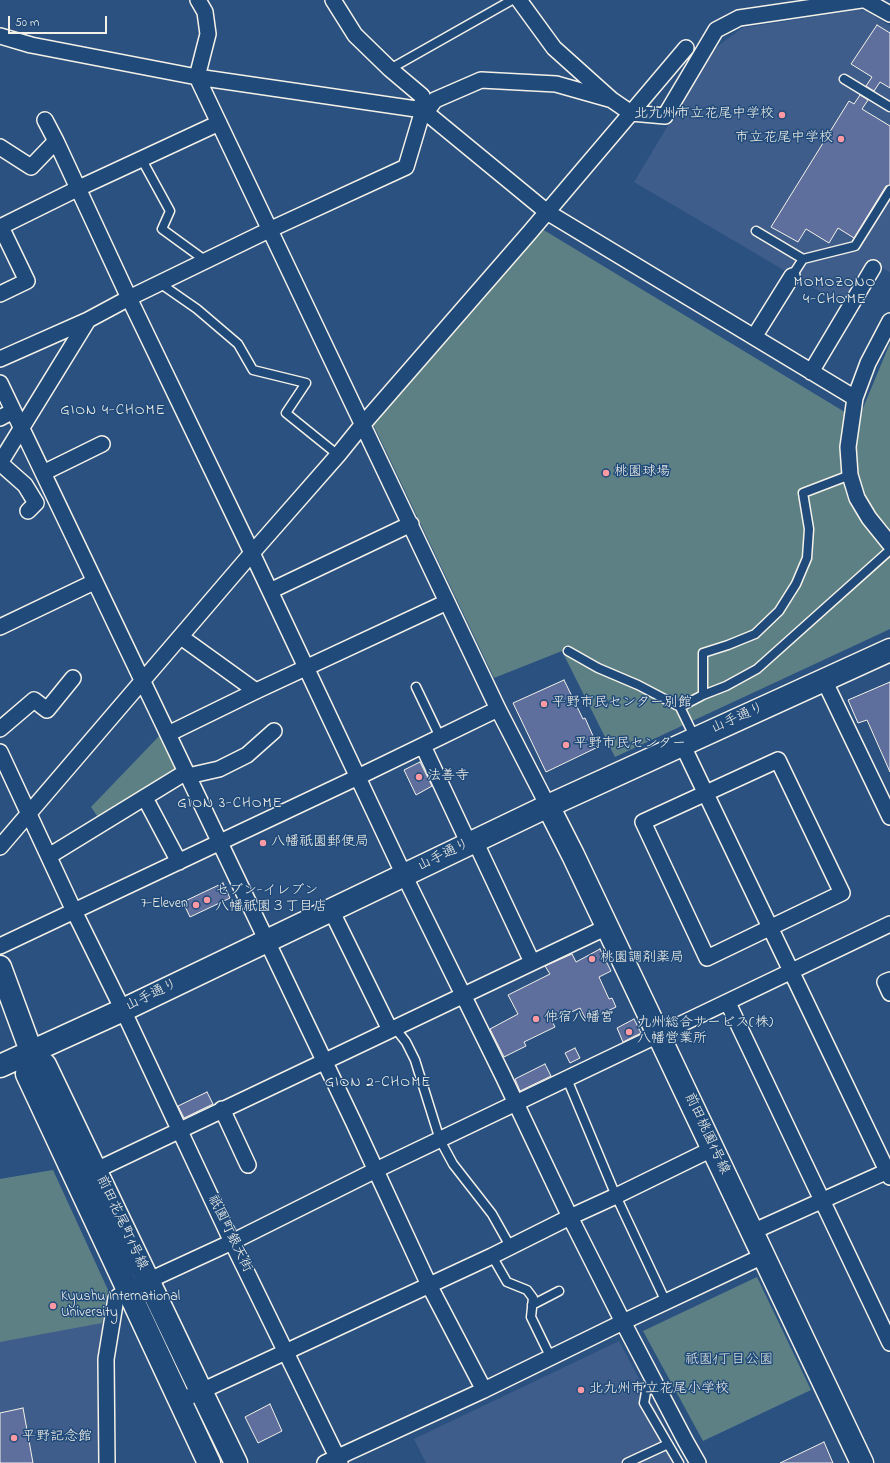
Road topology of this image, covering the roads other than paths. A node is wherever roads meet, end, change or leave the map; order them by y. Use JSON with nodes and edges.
{"nodes":[{"id":1,"x":198,"y":0,"type":"edge"},
{"id":2,"x":333,"y":0,"type":"edge"},
{"id":3,"x":512,"y":0,"type":"edge"},
{"id":4,"x":518,"y":0,"type":"edge"},
{"id":5,"x":860,"y":0,"type":"edge"},
{"id":6,"x":865,"y":0,"type":"edge"},
{"id":7,"x":890,"y":14,"type":"edge"},
{"id":8,"x":1,"y":37,"type":"edge"},
{"id":9,"x":686,"y":48,"type":"dead end"},
{"id":10,"x":390,"y":68,"type":"junction"},
{"id":11,"x":197,"y":78,"type":"junction"},
{"id":12,"x":844,"y":79,"type":"dead end"},
{"id":13,"x":612,"y":100,"type":"junction"},
{"id":14,"x":890,"y":107,"type":"edge"},
{"id":15,"x":425,"y":110,"type":"junction"},
{"id":16,"x":631,"y":113,"type":"junction"},
{"id":17,"x":45,"y":120,"type":"dead end"},
{"id":18,"x":219,"y":123,"type":"junction"},
{"id":19,"x":56,"y":141,"type":"junction"},
{"id":20,"x":0,"y":147,"type":"edge"},
{"id":21,"x":142,"y":160,"type":"junction"},
{"id":22,"x":79,"y":188,"type":"junction"},
{"id":23,"x":890,"y":190,"type":"edge"},
{"id":24,"x":546,"y":212,"type":"junction"},
{"id":25,"x":0,"y":227,"type":"edge"},
{"id":26,"x":269,"y":230,"type":"junction"},
{"id":27,"x":756,"y":231,"type":"dead end"},
{"id":28,"x":803,"y":259,"type":"junction"},
{"id":29,"x":206,"y":261,"type":"junction"},
{"id":30,"x":873,"y":268,"type":"dead end"},
{"id":31,"x":792,"y":276,"type":"joint"},
{"id":32,"x":160,"y":284,"type":"junction"},
{"id":33,"x":0,"y":294,"type":"edge"},
{"id":34,"x":129,"y":298,"type":"junction"},
{"id":35,"x":88,"y":320,"type":"junction"},
{"id":36,"x":890,"y":321,"type":"edge"},
{"id":37,"x":754,"y":337,"type":"junction"},
{"id":38,"x":0,"y":359,"type":"edge"},
{"id":39,"x":811,"y":372,"type":"junction"},
{"id":40,"x":0,"y":383,"type":"edge"},
{"id":41,"x":855,"y":398,"type":"junction"},
{"id":42,"x":7,"y":414,"type":"edge"},
{"id":43,"x":363,"y":424,"type":"junction"},
{"id":44,"x":22,"y":429,"type":"junction"},
{"id":45,"x":102,"y":444,"type":"dead end"},
{"id":46,"x":338,"y":455,"type":"junction"},
{"id":47,"x":0,"y":463,"type":"edge"},
{"id":48,"x":43,"y":473,"type":"junction"},
{"id":49,"x":850,"y":475,"type":"junction"},
{"id":50,"x":28,"y":512,"type":"dead end"},
{"id":51,"x":410,"y":524,"type":"junction"},
{"id":52,"x":890,"y":544,"type":"edge"},
{"id":53,"x":890,"y":550,"type":"edge"},
{"id":54,"x":252,"y":553,"type":"junction"},
{"id":55,"x":94,"y":582,"type":"junction"},
{"id":56,"x":270,"y":591,"type":"junction"},
{"id":57,"x":447,"y":602,"type":"junction"},
{"id":58,"x":0,"y":627,"type":"edge"},
{"id":59,"x":181,"y":637,"type":"junction"},
{"id":60,"x":890,"y":650,"type":"edge"},
{"id":61,"x":568,"y":651,"type":"dead end"},
{"id":62,"x":306,"y":667,"type":"junction"},
{"id":63,"x":73,"y":678,"type":"dead end"},
{"id":64,"x":824,"y":680,"type":"junction"},
{"id":65,"x":144,"y":681,"type":"junction"},
{"id":66,"x":416,"y":687,"type":"dead end"},
{"id":67,"x":256,"y":690,"type":"junction"},
{"id":68,"x":703,"y":695,"type":"junction"},
{"id":69,"x":680,"y":707,"type":"junction"},
{"id":70,"x":498,"y":709,"type":"junction"},
{"id":71,"x":0,"y":729,"type":"edge"},
{"id":72,"x":274,"y":731,"type":"dead end"},
{"id":73,"x":168,"y":734,"type":"junction"},
{"id":74,"x":440,"y":737,"type":"junction"},
{"id":75,"x":688,"y":741,"type":"junction"},
{"id":76,"x":423,"y":746,"type":"junction"},
{"id":77,"x":0,"y":752,"type":"edge"},
{"id":78,"x":187,"y":774,"type":"junction"},
{"id":79,"x":358,"y":777,"type":"junction"},
{"id":80,"x":706,"y":793,"type":"junction"},
{"id":81,"x":144,"y":798,"type":"junction"},
{"id":82,"x":548,"y":806,"type":"junction"},
{"id":83,"x":29,"y":813,"type":"junction"},
{"id":84,"x":890,"y":817,"type":"edge"},
{"id":85,"x":220,"y":842,"type":"junction"},
{"id":86,"x":472,"y":842,"type":"junction"},
{"id":87,"x":0,"y":847,"type":"edge"},
{"id":88,"x":49,"y":856,"type":"junction"},
{"id":89,"x":179,"y":862,"type":"junction"},
{"id":90,"x":404,"y":875,"type":"junction"},
{"id":91,"x":331,"y":910,"type":"junction"},
{"id":92,"x":74,"y":911,"type":"junction"},
{"id":93,"x":890,"y":924,"type":"edge"},
{"id":94,"x":607,"y":927,"type":"junction"},
{"id":95,"x":770,"y":928,"type":"junction"},
{"id":96,"x":267,"y":940,"type":"junction"},
{"id":97,"x":0,"y":946,"type":"edge"},
{"id":98,"x":532,"y":962,"type":"junction"},
{"id":99,"x":0,"y":967,"type":"edge"},
{"id":100,"x":792,"y":971,"type":"junction"},
{"id":101,"x":890,"y":980,"type":"edge"},
{"id":102,"x":890,"y":993,"type":"edge"},
{"id":103,"x":463,"y":995,"type":"junction"},
{"id":104,"x":728,"y":1003,"type":"junction"},
{"id":105,"x":123,"y":1010,"type":"junction"},
{"id":106,"x":393,"y":1029,"type":"junction"},
{"id":107,"x":658,"y":1035,"type":"junction"},
{"id":108,"x":32,"y":1051,"type":"junction"},
{"id":109,"x":324,"y":1062,"type":"junction"},
{"id":110,"x":0,"y":1066,"type":"edge"},
{"id":111,"x":567,"y":1078,"type":"junction"},
{"id":112,"x":516,"y":1103,"type":"junction"},
{"id":113,"x":222,"y":1109,"type":"junction"},
{"id":114,"x":179,"y":1130,"type":"junction"},
{"id":115,"x":440,"y":1140,"type":"junction"},
{"id":116,"x":712,"y":1149,"type":"junction"},
{"id":117,"x":248,"y":1165,"type":"dead end"},
{"id":118,"x":96,"y":1169,"type":"junction"},
{"id":119,"x":376,"y":1170,"type":"junction"},
{"id":120,"x":889,"y":1173,"type":"edge"},
{"id":121,"x":76,"y":1180,"type":"junction"},
{"id":122,"x":616,"y":1196,"type":"junction"},
{"id":123,"x":823,"y":1200,"type":"junction"},
{"id":124,"x":570,"y":1217,"type":"junction"},
{"id":125,"x":752,"y":1232,"type":"junction"},
{"id":126,"x":232,"y":1242,"type":"junction"},
{"id":127,"x":510,"y":1246,"type":"junction"},
{"id":128,"x":492,"y":1256,"type":"junction"},
{"id":129,"x":763,"y":1256,"type":"junction"},
{"id":130,"x":148,"y":1280,"type":"junction"},
{"id":131,"x":429,"y":1285,"type":"junction"},
{"id":132,"x":128,"y":1290,"type":"junction"},
{"id":133,"x":559,"y":1291,"type":"dead end"},
{"id":134,"x":666,"y":1302,"type":"junction"},
{"id":135,"x":532,"y":1304,"type":"junction"},
{"id":136,"x":623,"y":1322,"type":"junction"},
{"id":137,"x":890,"y":1343,"type":"edge"},
{"id":138,"x":285,"y":1352,"type":"junction"},
{"id":139,"x":551,"y":1358,"type":"junction"},
{"id":140,"x":654,"y":1382,"type":"junction"},
{"id":141,"x":484,"y":1390,"type":"junction"},
{"id":142,"x":201,"y":1391,"type":"junction"},
{"id":143,"x":180,"y":1401,"type":"junction"},
{"id":144,"x":668,"y":1444,"type":"junction"},
{"id":145,"x":334,"y":1461,"type":"edge"},
{"id":146,"x":107,"y":1463,"type":"edge"},
{"id":147,"x":209,"y":1463,"type":"edge"},
{"id":148,"x":236,"y":1463,"type":"edge"},
{"id":149,"x":627,"y":1463,"type":"edge"},
{"id":150,"x":679,"y":1463,"type":"edge"},
{"id":151,"x":698,"y":1463,"type":"edge"},
{"id":152,"x":862,"y":1463,"type":"edge"}],
"edges":[{"from":1,"to":11,"type":"street"},
{"from":2,"to":10,"type":"street"},
{"from":3,"to":10,"type":"lane"},
{"from":4,"to":13,"type":"street"},
{"from":5,"to":16,"type":"street"},
{"from":6,"to":7,"type":"street"},
{"from":8,"to":11,"type":"street"},
{"from":9,"to":16,"type":"street"},
{"from":10,"to":15,"type":"street"},
{"from":11,"to":15,"type":"street"},
{"from":11,"to":18,"type":"street"},
{"from":12,"to":14,"type":"lane"},
{"from":13,"to":15,"type":"street"},
{"from":13,"to":16,"type":"street"},
{"from":15,"to":24,"type":"street"},
{"from":15,"to":26,"type":"street"},
{"from":16,"to":24,"type":"street"},
{"from":17,"to":19,"type":"street"},
{"from":18,"to":21,"type":"street"},
{"from":18,"to":26,"type":"street"},
{"from":19,"to":20,"type":"street"},
{"from":19,"to":22,"type":"street"},
{"from":21,"to":22,"type":"street"},
{"from":21,"to":29,"type":"lane"},
{"from":22,"to":25,"type":"street"},
{"from":22,"to":34,"type":"street"},
{"from":23,"to":28,"type":"lane"},
{"from":24,"to":37,"type":"street"},
{"from":24,"to":43,"type":"street"},
{"from":25,"to":33,"type":"street"},
{"from":26,"to":29,"type":"street"},
{"from":26,"to":43,"type":"street"},
{"from":27,"to":28,"type":"lane"},
{"from":28,"to":31,"type":"lane"},
{"from":29,"to":32,"type":"street"},
{"from":30,"to":39,"type":"street"},
{"from":31,"to":37,"type":"street"},
{"from":32,"to":34,"type":"street"},
{"from":32,"to":46,"type":"lane"},
{"from":34,"to":35,"type":"street"},
{"from":34,"to":54,"type":"street"},
{"from":35,"to":38,"type":"street"},
{"from":35,"to":44,"type":"street"},
{"from":36,"to":41,"type":"street"},
{"from":37,"to":39,"type":"street"},
{"from":39,"to":41,"type":"street"},
{"from":40,"to":42,"type":"street"},
{"from":41,"to":49,"type":"street"},
{"from":42,"to":44,"type":"street"},
{"from":43,"to":46,"type":"street"},
{"from":43,"to":51,"type":"street"},
{"from":44,"to":47,"type":"street"},
{"from":44,"to":48,"type":"street"},
{"from":45,"to":48,"type":"street"},
{"from":46,"to":54,"type":"street"},
{"from":47,"to":50,"type":"street"},
{"from":48,"to":55,"type":"street"},
{"from":49,"to":52,"type":"street"},
{"from":49,"to":68,"type":"lane"},
{"from":51,"to":56,"type":"street"},
{"from":51,"to":57,"type":"street"},
{"from":53,"to":68,"type":"lane"},
{"from":54,"to":56,"type":"street"},
{"from":54,"to":59,"type":"street"},
{"from":55,"to":58,"type":"street"},
{"from":55,"to":65,"type":"street"},
{"from":56,"to":62,"type":"street"},
{"from":57,"to":62,"type":"street"},
{"from":57,"to":70,"type":"street"},
{"from":59,"to":65,"type":"street"},
{"from":59,"to":67,"type":"street"},
{"from":60,"to":64,"type":"street","name":"山手通り"},
{"from":61,"to":69,"type":"lane"},
{"from":62,"to":67,"type":"street"},
{"from":62,"to":79,"type":"street"},
{"from":63,"to":71,"type":"street"},
{"from":64,"to":75,"type":"street","name":"山手通り"},
{"from":64,"to":84,"type":"street"},
{"from":65,"to":73,"type":"street"},
{"from":65,"to":83,"type":"street"},
{"from":66,"to":74,"type":"lane"},
{"from":67,"to":73,"type":"street"},
{"from":68,"to":69,"type":"lane"},
{"from":69,"to":75,"type":"lane"},
{"from":70,"to":74,"type":"street"},
{"from":70,"to":82,"type":"street"},
{"from":72,"to":78,"type":"street"},
{"from":73,"to":78,"type":"street"},
{"from":74,"to":76,"type":"street"},
{"from":75,"to":80,"type":"street"},
{"from":75,"to":82,"type":"street","name":"山手通り"},
{"from":76,"to":79,"type":"street"},
{"from":76,"to":86,"type":"street"},
{"from":77,"to":83,"type":"street","name":"祇園町銀天街"},
{"from":78,"to":81,"type":"street"},
{"from":78,"to":85,"type":"street"},
{"from":79,"to":85,"type":"street"},
{"from":79,"to":90,"type":"street"},
{"from":80,"to":95,"type":"street"},
{"from":80,"to":95,"type":"street"},
{"from":80,"to":95,"type":"street"},
{"from":81,"to":88,"type":"street"},
{"from":81,"to":89,"type":"street"},
{"from":82,"to":86,"type":"street","name":"山手通り"},
{"from":82,"to":94,"type":"street","name":"前田桃園1号線"},
{"from":83,"to":87,"type":"street"},
{"from":83,"to":88,"type":"street","name":"祇園町銀天街"},
{"from":85,"to":89,"type":"street"},
{"from":85,"to":96,"type":"street"},
{"from":86,"to":90,"type":"street","name":"山手通り"},
{"from":86,"to":98,"type":"street"},
{"from":88,"to":92,"type":"street","name":"祇園町銀天街"},
{"from":89,"to":92,"type":"street"},
{"from":90,"to":91,"type":"street","name":"山手通り"},
{"from":90,"to":103,"type":"street"},
{"from":91,"to":96,"type":"street","name":"山手通り"},
{"from":91,"to":106,"type":"street"},
{"from":92,"to":97,"type":"street"},
{"from":92,"to":105,"type":"street","name":"祇園町銀天街"},
{"from":93,"to":100,"type":"street"},
{"from":94,"to":98,"type":"street"},
{"from":94,"to":107,"type":"street","name":"前田桃園1号線"},
{"from":95,"to":100,"type":"street"},
{"from":96,"to":105,"type":"street","name":"山手通り"},
{"from":96,"to":109,"type":"street"},
{"from":98,"to":103,"type":"street"},
{"from":99,"to":108,"type":"street","name":"前田花尾町1号線"},
{"from":100,"to":104,"type":"street"},
{"from":100,"to":120,"type":"street"},
{"from":101,"to":102,"type":"street"},
{"from":103,"to":106,"type":"street"},
{"from":103,"to":112,"type":"street"},
{"from":104,"to":107,"type":"street"},
{"from":104,"to":123,"type":"street"},
{"from":105,"to":108,"type":"street","name":"山手通り"},
{"from":105,"to":114,"type":"street","name":"祇園町銀天街"},
{"from":106,"to":109,"type":"street"},
{"from":106,"to":115,"type":"lane"},
{"from":107,"to":111,"type":"street"},
{"from":107,"to":116,"type":"street","name":"前田桃園1号線"},
{"from":108,"to":110,"type":"street","name":"山手通り"},
{"from":108,"to":118,"type":"street","name":"前田花尾町1号線"},
{"from":108,"to":121,"type":"street","name":"前田花尾町1号線"},
{"from":109,"to":113,"type":"street"},
{"from":109,"to":119,"type":"street"},
{"from":111,"to":112,"type":"street"},
{"from":111,"to":122,"type":"lane"},
{"from":112,"to":115,"type":"street"},
{"from":112,"to":124,"type":"street"},
{"from":113,"to":114,"type":"street"},
{"from":113,"to":117,"type":"street"},
{"from":114,"to":118,"type":"street"},
{"from":114,"to":126,"type":"street","name":"祇園町銀天街"},
{"from":115,"to":119,"type":"street"},
{"from":115,"to":127,"type":"lane"},
{"from":116,"to":122,"type":"street"},
{"from":116,"to":125,"type":"street","name":"前田桃園1号線"},
{"from":118,"to":121,"type":"street"},
{"from":118,"to":130,"type":"street","name":"前田花尾町1号線"},
{"from":119,"to":126,"type":"street"},
{"from":119,"to":131,"type":"street"},
{"from":120,"to":123,"type":"street"},
{"from":121,"to":132,"type":"street","name":"前田花尾町1号線"},
{"from":122,"to":124,"type":"street"},
{"from":122,"to":134,"type":"lane"},
{"from":123,"to":125,"type":"street"},
{"from":123,"to":137,"type":"street"},
{"from":124,"to":127,"type":"street"},
{"from":124,"to":136,"type":"street"},
{"from":125,"to":129,"type":"street","name":"前田桃園1号線"},
{"from":126,"to":130,"type":"street"},
{"from":126,"to":138,"type":"street","name":"祇園町銀天街"},
{"from":127,"to":128,"type":"street"},
{"from":128,"to":131,"type":"street"},
{"from":128,"to":135,"type":"lane"},
{"from":129,"to":134,"type":"street"},
{"from":129,"to":152,"type":"street","name":"前田桃園1号線"},
{"from":130,"to":132,"type":"street"},
{"from":130,"to":142,"type":"street","name":"前田花尾町1号線"},
{"from":131,"to":138,"type":"street"},
{"from":131,"to":141,"type":"street"},
{"from":132,"to":143,"type":"street","name":"前田花尾町1号線"},
{"from":132,"to":146,"type":"street"},
{"from":133,"to":135,"type":"lane"},
{"from":134,"to":136,"type":"street"},
{"from":135,"to":139,"type":"lane"},
{"from":136,"to":139,"type":"street"},
{"from":136,"to":140,"type":"street"},
{"from":138,"to":142,"type":"street"},
{"from":138,"to":145,"type":"street","name":"祇園町銀天街"},
{"from":139,"to":141,"type":"street"},
{"from":140,"to":144,"type":"lane"},
{"from":140,"to":151,"type":"street"},
{"from":141,"to":145,"type":"street"},
{"from":142,"to":143,"type":"street"},
{"from":142,"to":148,"type":"street","name":"前田花尾町1号線"},
{"from":143,"to":147,"type":"street","name":"前田花尾町1号線"},
{"from":144,"to":149,"type":"lane"},
{"from":144,"to":150,"type":"lane"}]}
